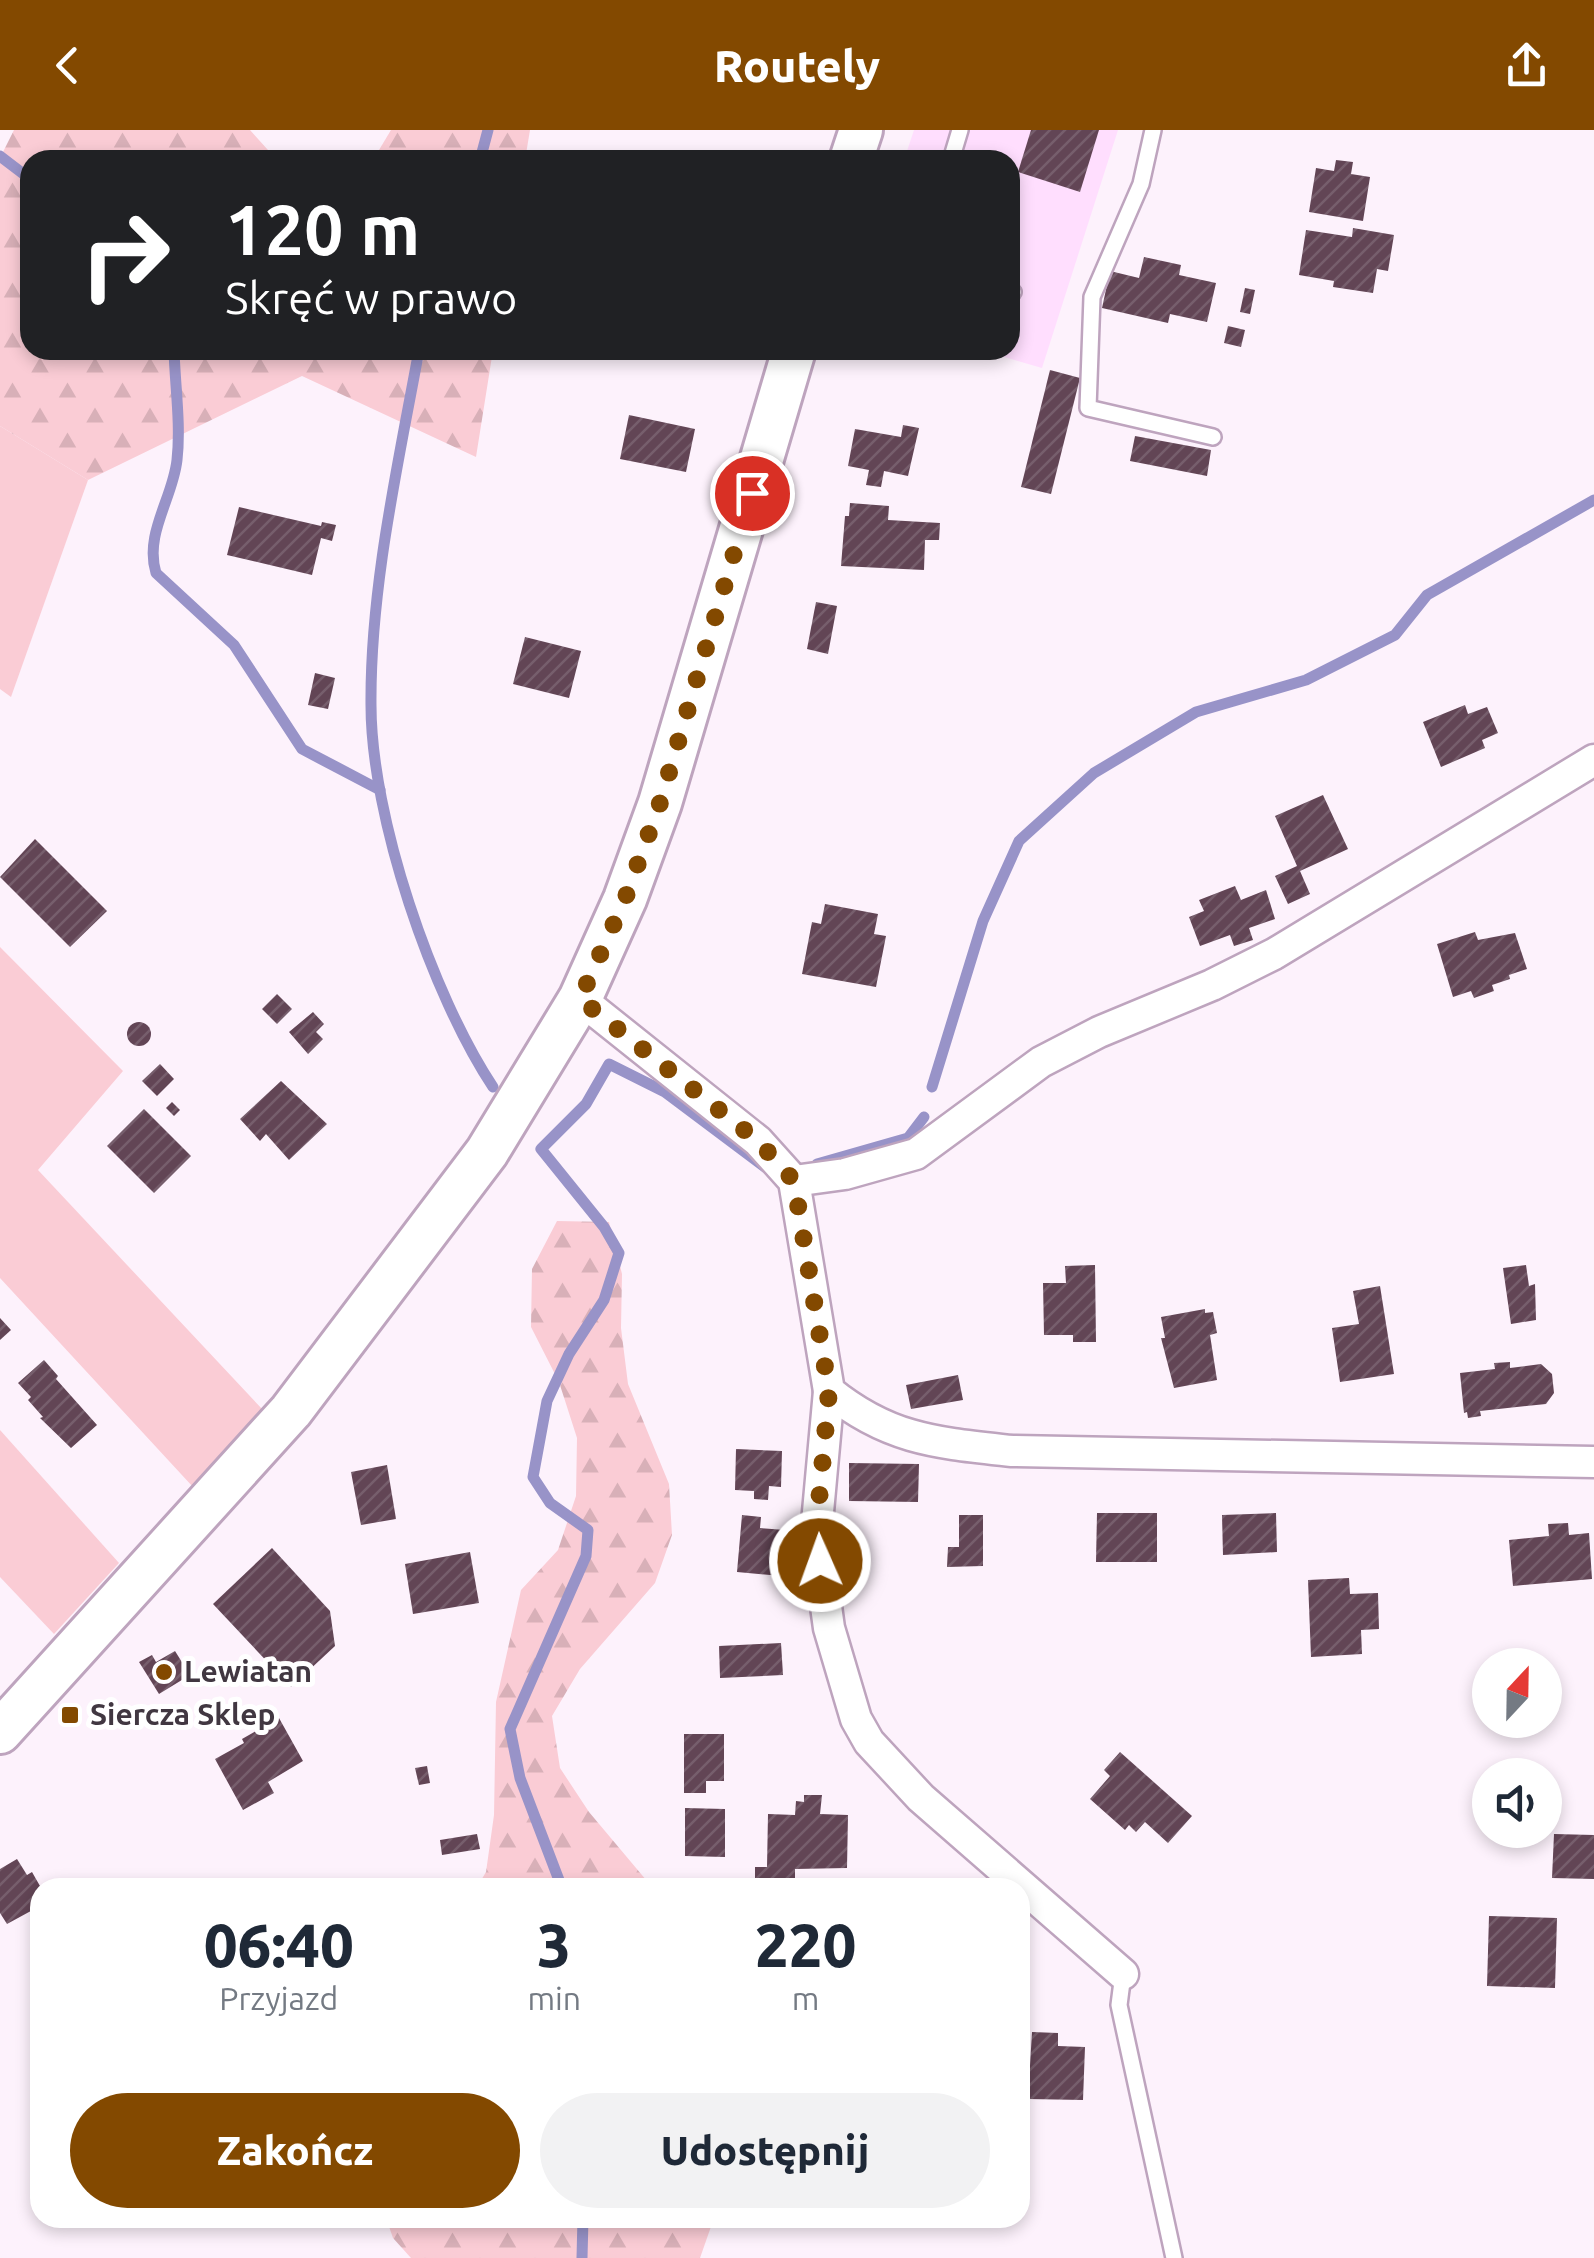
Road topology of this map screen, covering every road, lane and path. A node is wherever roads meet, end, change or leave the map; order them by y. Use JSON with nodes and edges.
{"nodes":[{"id":1,"x":1153,"y":130,"type":"edge"},
{"id":2,"x":791,"y":360,"type":"edge"},
{"id":3,"x":1214,"y":437,"type":"dead end"},
{"id":4,"x":1594,"y":760,"type":"edge"},
{"id":5,"x":580,"y":999,"type":"junction"},
{"id":6,"x":794,"y":1181,"type":"junction"},
{"id":7,"x":829,"y":1391,"type":"junction"},
{"id":8,"x":1594,"y":1462,"type":"edge"},
{"id":9,"x":0,"y":1732,"type":"edge"},
{"id":10,"x":1013,"y":1878,"type":"edge"},
{"id":11,"x":1030,"y":1893,"type":"edge"},
{"id":12,"x":1123,"y":1974,"type":"joint"},
{"id":13,"x":1174,"y":2258,"type":"edge"}],
"edges":[{"from":1,"to":3,"type":"lane"},
{"from":2,"to":5,"type":"street"},
{"from":4,"to":6,"type":"street"},
{"from":5,"to":6,"type":"street"},
{"from":5,"to":9,"type":"street"},
{"from":6,"to":7,"type":"street"},
{"from":7,"to":8,"type":"street"},
{"from":7,"to":10,"type":"street"},
{"from":11,"to":12,"type":"street"},
{"from":12,"to":13,"type":"lane"}]}
